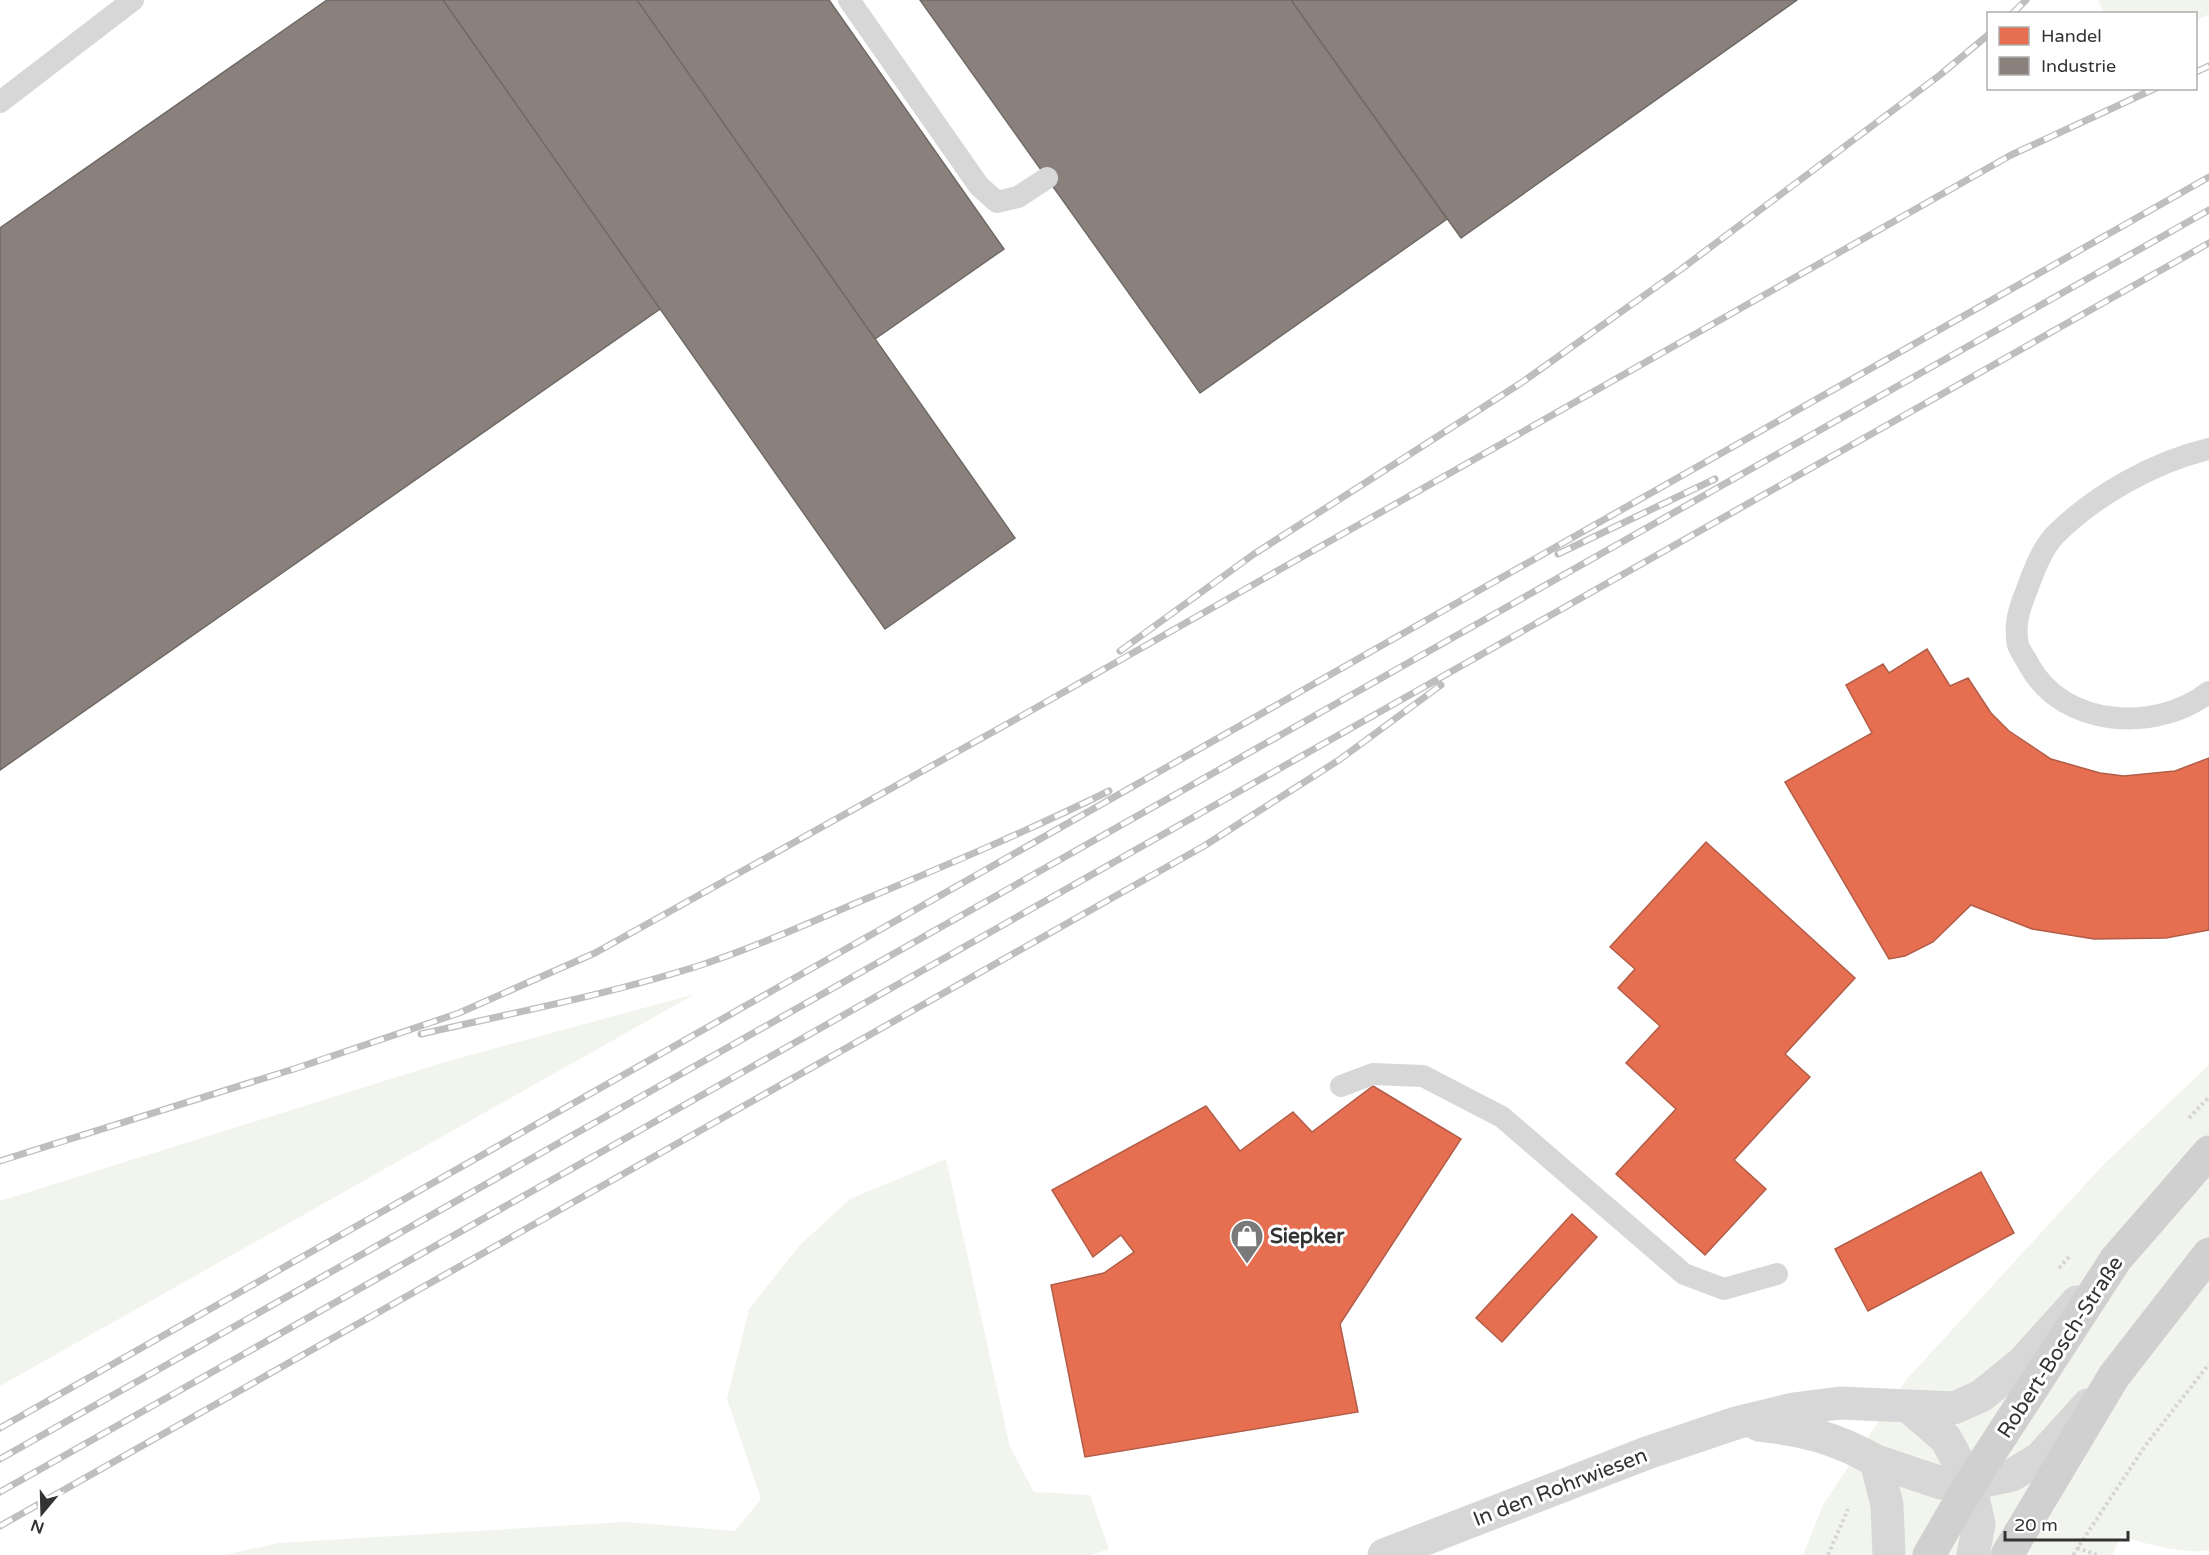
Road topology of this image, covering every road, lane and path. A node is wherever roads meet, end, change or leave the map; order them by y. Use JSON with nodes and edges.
{"nodes":[{"id":1,"x":133,"y":0,"type":"edge"},
{"id":2,"x":849,"y":0,"type":"edge"},
{"id":3,"x":0,"y":102,"type":"edge"},
{"id":4,"x":1047,"y":178,"type":"dead end"},
{"id":5,"x":2209,"y":449,"type":"edge"},
{"id":6,"x":2209,"y":692,"type":"edge"},
{"id":7,"x":1341,"y":1086,"type":"dead end"},
{"id":8,"x":2209,"y":1152,"type":"edge"},
{"id":9,"x":2209,"y":1254,"type":"edge"},
{"id":10,"x":2116,"y":1259,"type":"junction"},
{"id":11,"x":1777,"y":1274,"type":"dead end"},
{"id":12,"x":2209,"y":1364,"type":"edge"},
{"id":13,"x":2114,"y":1376,"type":"junction"},
{"id":14,"x":1908,"y":1406,"type":"junction"},
{"id":15,"x":1736,"y":1422,"type":"junction"},
{"id":16,"x":1876,"y":1461,"type":"junction"},
{"id":17,"x":1970,"y":1484,"type":"junction"},
{"id":18,"x":2077,"y":1548,"type":"junction"},
{"id":19,"x":1384,"y":1555,"type":"edge"},
{"id":20,"x":1889,"y":1555,"type":"edge"},
{"id":21,"x":1929,"y":1555,"type":"edge"},
{"id":22,"x":1973,"y":1555,"type":"edge"},
{"id":23,"x":2007,"y":1555,"type":"edge"},
{"id":24,"x":2073,"y":1555,"type":"edge"},
{"id":25,"x":2097,"y":1555,"type":"edge"}],
"edges":[{"from":1,"to":3,"type":"lane"},
{"from":2,"to":4,"type":"lane"},
{"from":5,"to":6,"type":"lane"},
{"from":7,"to":11,"type":"lane"},
{"from":8,"to":10,"type":"main road","name":"Robert-Bosch-Straße"},
{"from":9,"to":13,"type":"main road"},
{"from":10,"to":14,"type":"street","name":"In den Rohrwiesen"},
{"from":10,"to":17,"type":"main road","name":"Robert-Bosch-Straße"},
{"from":12,"to":18,"type":"path"},
{"from":13,"to":17,"type":"street","name":"In den Rohrwiesen"},
{"from":13,"to":23,"type":"main road"},
{"from":14,"to":15,"type":"street","name":"In den Rohrwiesen"},
{"from":14,"to":17,"type":"street"},
{"from":15,"to":16,"type":"street","name":"In den Rohrwiesen"},
{"from":15,"to":19,"type":"street","name":"In den Rohrwiesen"},
{"from":16,"to":17,"type":"street","name":"In den Rohrwiesen"},
{"from":16,"to":20,"type":"street"},
{"from":17,"to":21,"type":"main road","name":"Robert-Bosch-Straße"},
{"from":17,"to":22,"type":"street"},
{"from":18,"to":24,"type":"path"},
{"from":18,"to":25,"type":"path"}]}
